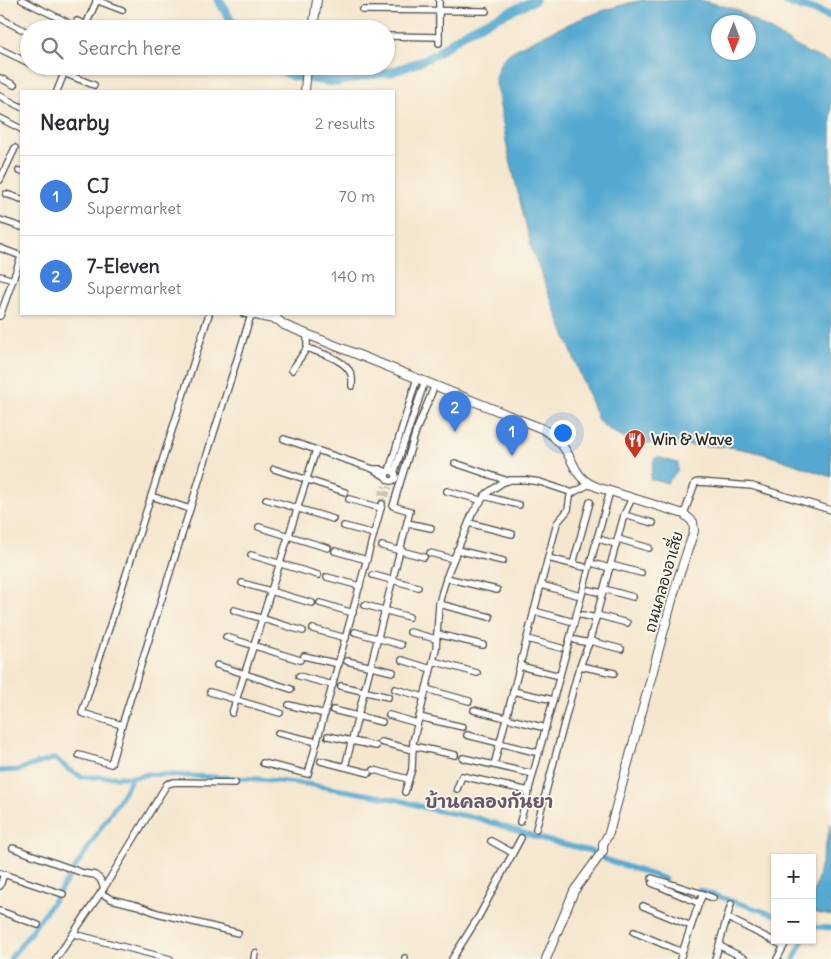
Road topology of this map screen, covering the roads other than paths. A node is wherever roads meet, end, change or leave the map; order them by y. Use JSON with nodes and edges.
{"nodes":[{"id":1,"x":22,"y":0,"type":"edge"},
{"id":2,"x":97,"y":0,"type":"edge"},
{"id":3,"x":317,"y":0,"type":"edge"},
{"id":4,"x":439,"y":0,"type":"edge"},
{"id":5,"x":122,"y":10,"type":"dead end"},
{"id":6,"x":363,"y":10,"type":"dead end"},
{"id":7,"x":439,"y":11,"type":"junction"},
{"id":8,"x":486,"y":11,"type":"dead end"},
{"id":9,"x":0,"y":18,"type":"edge"},
{"id":10,"x":63,"y":20,"type":"edge"},
{"id":11,"x":89,"y":20,"type":"edge"},
{"id":12,"x":314,"y":20,"type":"edge"},
{"id":13,"x":20,"y":28,"type":"edge"},
{"id":14,"x":395,"y":37,"type":"edge"},
{"id":15,"x":0,"y":49,"type":"edge"},
{"id":16,"x":20,"y":59,"type":"edge"},
{"id":17,"x":64,"y":75,"type":"edge"},
{"id":18,"x":67,"y":75,"type":"edge"},
{"id":19,"x":0,"y":78,"type":"edge"},
{"id":20,"x":14,"y":85,"type":"dead end"},
{"id":21,"x":94,"y":85,"type":"dead end"},
{"id":22,"x":57,"y":90,"type":"edge"},
{"id":23,"x":0,"y":96,"type":"edge"},
{"id":24,"x":20,"y":106,"type":"edge"},
{"id":25,"x":0,"y":118,"type":"edge"},
{"id":26,"x":20,"y":128,"type":"edge"},
{"id":27,"x":15,"y":148,"type":"dead end"},
{"id":28,"x":0,"y":180,"type":"edge"},
{"id":29,"x":6,"y":194,"type":"dead end"},
{"id":30,"x":20,"y":199,"type":"edge"},
{"id":31,"x":0,"y":220,"type":"edge"},
{"id":32,"x":20,"y":227,"type":"edge"},
{"id":33,"x":0,"y":248,"type":"edge"},
{"id":34,"x":20,"y":256,"type":"edge"},
{"id":35,"x":20,"y":259,"type":"edge"},
{"id":36,"x":0,"y":276,"type":"edge"},
{"id":37,"x":13,"y":280,"type":"junction"},
{"id":38,"x":2,"y":304,"type":"edge"},
{"id":39,"x":209,"y":315,"type":"edge"},
{"id":40,"x":251,"y":315,"type":"edge"},
{"id":41,"x":266,"y":315,"type":"edge"},
{"id":42,"x":274,"y":315,"type":"edge"},
{"id":43,"x":0,"y":316,"type":"edge"},
{"id":44,"x":260,"y":316,"type":"junction"},
{"id":45,"x":280,"y":322,"type":"junction"},
{"id":46,"x":307,"y":334,"type":"junction"},
{"id":47,"x":307,"y":348,"type":"junction"},
{"id":48,"x":292,"y":370,"type":"dead end"},
{"id":49,"x":417,"y":378,"type":"junction"},
{"id":50,"x":425,"y":381,"type":"junction"},
{"id":51,"x":435,"y":385,"type":"junction"},
{"id":52,"x":352,"y":386,"type":"dead end"},
{"id":53,"x":284,"y":439,"type":"dead end"},
{"id":54,"x":316,"y":450,"type":"junction"},
{"id":55,"x":455,"y":463,"type":"dead end"},
{"id":56,"x":274,"y":470,"type":"dead end"},
{"id":57,"x":389,"y":475,"type":"junction"},
{"id":58,"x":306,"y":481,"type":"junction"},
{"id":59,"x":508,"y":481,"type":"junction"},
{"id":60,"x":590,"y":484,"type":"junction"},
{"id":61,"x":387,"y":487,"type":"tunnel mouth"},
{"id":62,"x":447,"y":491,"type":"dead end"},
{"id":63,"x":610,"y":491,"type":"junction"},
{"id":64,"x":345,"y":492,"type":"dead end"},
{"id":65,"x":573,"y":493,"type":"junction"},
{"id":66,"x":150,"y":496,"type":"junction"},
{"id":67,"x":482,"y":498,"type":"junction"},
{"id":68,"x":632,"y":498,"type":"junction"},
{"id":69,"x":266,"y":499,"type":"dead end"},
{"id":70,"x":349,"y":499,"type":"dead end"},
{"id":71,"x":590,"y":502,"type":"dead end"},
{"id":72,"x":519,"y":505,"type":"dead end"},
{"id":73,"x":190,"y":509,"type":"junction"},
{"id":74,"x":297,"y":509,"type":"junction"},
{"id":75,"x":831,"y":510,"type":"edge"},
{"id":76,"x":684,"y":514,"type":"junction"},
{"id":77,"x":624,"y":515,"type":"junction"},
{"id":78,"x":334,"y":519,"type":"dead end"},
{"id":79,"x":407,"y":523,"type":"junction"},
{"id":80,"x":468,"y":523,"type":"junction"},
{"id":81,"x":653,"y":523,"type":"dead end"},
{"id":82,"x":344,"y":526,"type":"dead end"},
{"id":83,"x":259,"y":528,"type":"dead end"},
{"id":84,"x":431,"y":528,"type":"dead end"},
{"id":85,"x":374,"y":534,"type":"junction"},
{"id":86,"x":512,"y":534,"type":"dead end"},
{"id":87,"x":288,"y":537,"type":"junction"},
{"id":88,"x":602,"y":540,"type":"dead end"},
{"id":89,"x":617,"y":541,"type":"junction"},
{"id":90,"x":382,"y":546,"type":"dead end"},
{"id":91,"x":328,"y":548,"type":"dead end"},
{"id":92,"x":649,"y":548,"type":"dead end"},
{"id":93,"x":457,"y":550,"type":"junction"},
{"id":94,"x":335,"y":551,"type":"dead end"},
{"id":95,"x":400,"y":551,"type":"junction"},
{"id":96,"x":251,"y":555,"type":"dead end"},
{"id":97,"x":548,"y":558,"type":"junction"},
{"id":98,"x":453,"y":559,"type":"junction"},
{"id":99,"x":367,"y":560,"type":"junction"},
{"id":100,"x":503,"y":561,"type":"dead end"},
{"id":101,"x":279,"y":564,"type":"junction"},
{"id":102,"x":573,"y":564,"type":"junction"},
{"id":103,"x":595,"y":564,"type":"dead end"},
{"id":104,"x":610,"y":566,"type":"junction"},
{"id":105,"x":584,"y":567,"type":"dead end"},
{"id":106,"x":641,"y":573,"type":"dead end"},
{"id":107,"x":318,"y":575,"type":"dead end"},
{"id":108,"x":373,"y":575,"type":"dead end"},
{"id":109,"x":327,"y":577,"type":"dead end"},
{"id":110,"x":446,"y":578,"type":"junction"},
{"id":111,"x":392,"y":580,"type":"junction"},
{"id":112,"x":242,"y":583,"type":"dead end"},
{"id":113,"x":541,"y":585,"type":"junction"},
{"id":114,"x":360,"y":586,"type":"junction"},
{"id":115,"x":418,"y":587,"type":"dead end"},
{"id":116,"x":497,"y":590,"type":"dead end"},
{"id":117,"x":589,"y":590,"type":"dead end"},
{"id":118,"x":271,"y":591,"type":"junction"},
{"id":119,"x":604,"y":591,"type":"junction"},
{"id":120,"x":577,"y":594,"type":"dead end"},
{"id":121,"x":633,"y":597,"type":"dead end"},
{"id":122,"x":312,"y":603,"type":"dead end"},
{"id":123,"x":320,"y":603,"type":"dead end"},
{"id":124,"x":439,"y":604,"type":"junction"},
{"id":125,"x":365,"y":605,"type":"dead end"},
{"id":126,"x":234,"y":610,"type":"dead end"},
{"id":127,"x":385,"y":610,"type":"junction"},
{"id":128,"x":534,"y":611,"type":"junction"},
{"id":129,"x":353,"y":613,"type":"junction"},
{"id":130,"x":582,"y":615,"type":"dead end"},
{"id":131,"x":597,"y":616,"type":"junction"},
{"id":132,"x":410,"y":617,"type":"dead end"},
{"id":133,"x":490,"y":617,"type":"dead end"},
{"id":134,"x":262,"y":618,"type":"junction"},
{"id":135,"x":570,"y":621,"type":"dead end"},
{"id":136,"x":628,"y":623,"type":"dead end"},
{"id":137,"x":313,"y":629,"type":"dead end"},
{"id":138,"x":303,"y":631,"type":"dead end"},
{"id":139,"x":355,"y":632,"type":"dead end"},
{"id":140,"x":410,"y":632,"type":"dead end"},
{"id":141,"x":226,"y":637,"type":"dead end"},
{"id":142,"x":436,"y":637,"type":"junction"},
{"id":143,"x":346,"y":638,"type":"junction"},
{"id":144,"x":377,"y":639,"type":"junction"},
{"id":145,"x":527,"y":639,"type":"junction"},
{"id":146,"x":575,"y":640,"type":"dead end"},
{"id":147,"x":590,"y":642,"type":"junction"},
{"id":148,"x":401,"y":645,"type":"dead end"},
{"id":149,"x":483,"y":645,"type":"dead end"},
{"id":150,"x":253,"y":646,"type":"junction"},
{"id":151,"x":561,"y":648,"type":"dead end"},
{"id":152,"x":622,"y":649,"type":"dead end"},
{"id":153,"x":402,"y":660,"type":"dead end"},
{"id":154,"x":347,"y":661,"type":"dead end"},
{"id":155,"x":433,"y":661,"type":"junction"},
{"id":156,"x":338,"y":664,"type":"junction"},
{"id":157,"x":217,"y":665,"type":"dead end"},
{"id":158,"x":520,"y":666,"type":"junction"},
{"id":159,"x":580,"y":666,"type":"junction"},
{"id":160,"x":370,"y":667,"type":"junction"},
{"id":161,"x":431,"y":669,"type":"junction"},
{"id":162,"x":394,"y":672,"type":"dead end"},
{"id":163,"x":244,"y":673,"type":"junction"},
{"id":164,"x":477,"y":673,"type":"dead end"},
{"id":165,"x":614,"y":673,"type":"dead end"},
{"id":166,"x":299,"y":676,"type":"dead end"},
{"id":167,"x":556,"y":676,"type":"dead end"},
{"id":168,"x":333,"y":685,"type":"junction"},
{"id":169,"x":341,"y":686,"type":"dead end"},
{"id":170,"x":291,"y":688,"type":"dead end"},
{"id":171,"x":396,"y":689,"type":"dead end"},
{"id":172,"x":426,"y":689,"type":"junction"},
{"id":173,"x":364,"y":691,"type":"junction"},
{"id":174,"x":513,"y":691,"type":"junction"},
{"id":175,"x":210,"y":692,"type":"dead end"},
{"id":176,"x":388,"y":697,"type":"dead end"},
{"id":177,"x":424,"y":697,"type":"junction"},
{"id":178,"x":549,"y":699,"type":"dead end"},
{"id":179,"x":236,"y":700,"type":"junction"},
{"id":180,"x":469,"y":701,"type":"dead end"},
{"id":181,"x":289,"y":705,"type":"dead end"},
{"id":182,"x":333,"y":710,"type":"dead end"},
{"id":183,"x":474,"y":710,"type":"dead end"},
{"id":184,"x":232,"y":713,"type":"dead end"},
{"id":185,"x":280,"y":713,"type":"dead end"},
{"id":186,"x":325,"y":714,"type":"junction"},
{"id":187,"x":389,"y":715,"type":"dead end"},
{"id":188,"x":357,"y":716,"type":"junction"},
{"id":189,"x":505,"y":718,"type":"junction"},
{"id":190,"x":418,"y":720,"type":"junction"},
{"id":191,"x":382,"y":722,"type":"dead end"},
{"id":192,"x":122,"y":724,"type":"junction"},
{"id":193,"x":463,"y":727,"type":"dead end"},
{"id":194,"x":542,"y":727,"type":"dead end"},
{"id":195,"x":278,"y":733,"type":"dead end"},
{"id":196,"x":467,"y":735,"type":"dead end"},
{"id":197,"x":328,"y":736,"type":"dead end"},
{"id":198,"x":351,"y":741,"type":"junction"},
{"id":199,"x":317,"y":742,"type":"junction"},
{"id":200,"x":500,"y":743,"type":"junction"},
{"id":201,"x":413,"y":748,"type":"junction"},
{"id":202,"x":534,"y":752,"type":"dead end"},
{"id":203,"x":79,"y":755,"type":"dead end"},
{"id":204,"x":456,"y":755,"type":"dead end"},
{"id":205,"x":463,"y":758,"type":"dead end"},
{"id":206,"x":321,"y":761,"type":"dead end"},
{"id":207,"x":263,"y":763,"type":"dead end"},
{"id":208,"x":494,"y":765,"type":"junction"},
{"id":209,"x":345,"y":767,"type":"junction"},
{"id":210,"x":529,"y":773,"type":"dead end"},
{"id":211,"x":408,"y":779,"type":"junction"},
{"id":212,"x":235,"y":783,"type":"dead end"},
{"id":213,"x":457,"y":789,"type":"dead end"},
{"id":214,"x":529,"y":791,"type":"junction"},
{"id":215,"x":405,"y":792,"type":"dead end"},
{"id":216,"x":520,"y":822,"type":"dead end"},
{"id":217,"x":536,"y":829,"type":"dead end"},
{"id":218,"x":521,"y":838,"type":"dead end"},
{"id":219,"x":491,"y":841,"type":"dead end"},
{"id":220,"x":13,"y":848,"type":"dead end"},
{"id":221,"x":513,"y":853,"type":"junction"},
{"id":222,"x":2,"y":873,"type":"edge"},
{"id":223,"x":0,"y":886,"type":"edge"},
{"id":224,"x":103,"y":890,"type":"junction"},
{"id":225,"x":63,"y":894,"type":"dead end"},
{"id":226,"x":703,"y":894,"type":"junction"},
{"id":227,"x":713,"y":898,"type":"dead end"},
{"id":228,"x":699,"y":903,"type":"junction"},
{"id":229,"x":731,"y":904,"type":"dead end"},
{"id":230,"x":643,"y":906,"type":"dead end"},
{"id":231,"x":0,"y":911,"type":"edge"},
{"id":232,"x":728,"y":918,"type":"junction"},
{"id":233,"x":38,"y":925,"type":"dead end"},
{"id":234,"x":690,"y":926,"type":"junction"},
{"id":235,"x":634,"y":932,"type":"dead end"},
{"id":236,"x":74,"y":934,"type":"junction"},
{"id":237,"x":238,"y":934,"type":"dead end"},
{"id":238,"x":771,"y":937,"type":"edge"},
{"id":239,"x":785,"y":944,"type":"edge"},
{"id":240,"x":720,"y":946,"type":"junction"},
{"id":241,"x":682,"y":952,"type":"junction"},
{"id":242,"x":56,"y":959,"type":"edge"},
{"id":243,"x":170,"y":959,"type":"edge"},
{"id":244,"x":452,"y":959,"type":"edge"},
{"id":245,"x":546,"y":959,"type":"edge"},
{"id":246,"x":680,"y":959,"type":"edge"},
{"id":247,"x":715,"y":959,"type":"edge"},
{"id":248,"x":746,"y":959,"type":"edge"},
{"id":249,"x":778,"y":959,"type":"edge"}],
"edges":[{"from":1,"to":10,"type":"street"},
{"from":2,"to":5,"type":"street"},
{"from":2,"to":11,"type":"street"},
{"from":3,"to":12,"type":"street"},
{"from":4,"to":7,"type":"street"},
{"from":6,"to":7,"type":"street"},
{"from":7,"to":8,"type":"street"},
{"from":7,"to":14,"type":"street"},
{"from":9,"to":13,"type":"street"},
{"from":15,"to":16,"type":"street"},
{"from":17,"to":22,"type":"street"},
{"from":18,"to":21,"type":"street"},
{"from":19,"to":20,"type":"street"},
{"from":23,"to":24,"type":"street"},
{"from":25,"to":26,"type":"street"},
{"from":27,"to":28,"type":"street"},
{"from":29,"to":30,"type":"street"},
{"from":31,"to":32,"type":"street"},
{"from":33,"to":34,"type":"street"},
{"from":35,"to":37,"type":"street"},
{"from":36,"to":37,"type":"street"},
{"from":37,"to":38,"type":"street"},
{"from":38,"to":43,"type":"street"},
{"from":39,"to":66,"type":"street"},
{"from":40,"to":44,"type":"street"},
{"from":40,"to":73,"type":"street"},
{"from":41,"to":44,"type":"street"},
{"from":42,"to":45,"type":"street"},
{"from":44,"to":45,"type":"street"},
{"from":45,"to":46,"type":"street","name":"ถนนคลองอาเสี่ย"},
{"from":46,"to":47,"type":"street"},
{"from":46,"to":49,"type":"street","name":"ถนนคลองอาเสี่ย"},
{"from":47,"to":48,"type":"street"},
{"from":47,"to":52,"type":"street"},
{"from":49,"to":50,"type":"street","name":"ถนนคลองอาเสี่ย"},
{"from":49,"to":57,"type":"street"},
{"from":50,"to":51,"type":"street","name":"ถนนคลองอาเสี่ย"},
{"from":50,"to":57,"type":"street"},
{"from":51,"to":60,"type":"street","name":"ถนนคลองอาเสี่ย"},
{"from":51,"to":79,"type":"street"},
{"from":53,"to":54,"type":"street"},
{"from":54,"to":57,"type":"street"},
{"from":54,"to":58,"type":"street"},
{"from":55,"to":59,"type":"street"},
{"from":56,"to":58,"type":"street"},
{"from":57,"to":61,"type":"street"},
{"from":58,"to":64,"type":"street"},
{"from":58,"to":74,"type":"street"},
{"from":59,"to":65,"type":"street"},
{"from":59,"to":67,"type":"street"},
{"from":60,"to":63,"type":"street","name":"ถนนคลองอาเสี่ย"},
{"from":60,"to":65,"type":"street"},
{"from":62,"to":67,"type":"street"},
{"from":63,"to":68,"type":"street","name":"ถนนคลองอาเสี่ย"},
{"from":63,"to":214,"type":"street"},
{"from":65,"to":97,"type":"street"},
{"from":66,"to":73,"type":"street"},
{"from":66,"to":192,"type":"street"},
{"from":67,"to":72,"type":"street"},
{"from":67,"to":80,"type":"street"},
{"from":68,"to":76,"type":"street","name":"ถนนคลองอาเสี่ย"},
{"from":68,"to":77,"type":"street"},
{"from":69,"to":74,"type":"street"},
{"from":70,"to":85,"type":"street"},
{"from":71,"to":102,"type":"street"},
{"from":73,"to":192,"type":"street"},
{"from":74,"to":78,"type":"street"},
{"from":74,"to":87,"type":"street"},
{"from":75,"to":76,"type":"street"},
{"from":76,"to":245,"type":"street","name":"ถนนคลองอาเสี่ย"},
{"from":77,"to":81,"type":"street"},
{"from":77,"to":89,"type":"street"},
{"from":79,"to":84,"type":"street"},
{"from":79,"to":95,"type":"street"},
{"from":80,"to":86,"type":"street"},
{"from":80,"to":93,"type":"street"},
{"from":82,"to":85,"type":"street"},
{"from":83,"to":87,"type":"street"},
{"from":85,"to":99,"type":"street"},
{"from":87,"to":91,"type":"street"},
{"from":87,"to":101,"type":"street"},
{"from":88,"to":89,"type":"street"},
{"from":89,"to":92,"type":"street"},
{"from":89,"to":104,"type":"street"},
{"from":90,"to":95,"type":"street"},
{"from":93,"to":98,"type":"street"},
{"from":93,"to":100,"type":"street"},
{"from":94,"to":99,"type":"street"},
{"from":95,"to":98,"type":"street"},
{"from":95,"to":111,"type":"street"},
{"from":96,"to":101,"type":"street"},
{"from":97,"to":102,"type":"street"},
{"from":97,"to":113,"type":"street"},
{"from":98,"to":110,"type":"street"},
{"from":99,"to":114,"type":"street"},
{"from":101,"to":107,"type":"street"},
{"from":101,"to":118,"type":"street"},
{"from":102,"to":105,"type":"street"},
{"from":103,"to":104,"type":"street"},
{"from":104,"to":106,"type":"street"},
{"from":104,"to":119,"type":"street"},
{"from":108,"to":111,"type":"street"},
{"from":109,"to":114,"type":"street"},
{"from":110,"to":116,"type":"street"},
{"from":110,"to":124,"type":"street"},
{"from":111,"to":115,"type":"street"},
{"from":111,"to":127,"type":"street"},
{"from":112,"to":118,"type":"street"},
{"from":113,"to":120,"type":"street"},
{"from":113,"to":128,"type":"street"},
{"from":114,"to":129,"type":"street"},
{"from":117,"to":119,"type":"street"},
{"from":118,"to":122,"type":"street"},
{"from":118,"to":134,"type":"street"},
{"from":119,"to":121,"type":"street"},
{"from":119,"to":131,"type":"street"},
{"from":123,"to":129,"type":"street"},
{"from":124,"to":133,"type":"street"},
{"from":124,"to":142,"type":"street"},
{"from":125,"to":127,"type":"street"},
{"from":126,"to":134,"type":"street"},
{"from":127,"to":132,"type":"street"},
{"from":127,"to":144,"type":"street"},
{"from":128,"to":135,"type":"street"},
{"from":128,"to":145,"type":"street"},
{"from":129,"to":143,"type":"street"},
{"from":130,"to":131,"type":"street"},
{"from":131,"to":136,"type":"street"},
{"from":131,"to":147,"type":"street"},
{"from":134,"to":138,"type":"street"},
{"from":134,"to":150,"type":"street"},
{"from":137,"to":143,"type":"street"},
{"from":139,"to":144,"type":"street"},
{"from":140,"to":142,"type":"street"},
{"from":141,"to":150,"type":"street"},
{"from":142,"to":149,"type":"street"},
{"from":142,"to":155,"type":"street"},
{"from":143,"to":156,"type":"street"},
{"from":144,"to":148,"type":"street"},
{"from":144,"to":160,"type":"street"},
{"from":145,"to":151,"type":"street"},
{"from":145,"to":158,"type":"street"},
{"from":146,"to":147,"type":"street"},
{"from":147,"to":152,"type":"street"},
{"from":147,"to":159,"type":"street"},
{"from":150,"to":156,"type":"street"},
{"from":150,"to":163,"type":"street"},
{"from":153,"to":161,"type":"street"},
{"from":154,"to":160,"type":"street"},
{"from":155,"to":161,"type":"street"},
{"from":155,"to":164,"type":"street"},
{"from":156,"to":168,"type":"street"},
{"from":157,"to":163,"type":"street"},
{"from":158,"to":167,"type":"street"},
{"from":158,"to":174,"type":"street"},
{"from":159,"to":165,"type":"street"},
{"from":159,"to":217,"type":"street"},
{"from":160,"to":162,"type":"street"},
{"from":160,"to":173,"type":"street"},
{"from":161,"to":172,"type":"street"},
{"from":163,"to":170,"type":"street"},
{"from":163,"to":179,"type":"street"},
{"from":166,"to":168,"type":"street"},
{"from":168,"to":186,"type":"street"},
{"from":169,"to":173,"type":"street"},
{"from":171,"to":177,"type":"street"},
{"from":172,"to":177,"type":"street"},
{"from":172,"to":180,"type":"street"},
{"from":173,"to":176,"type":"street"},
{"from":173,"to":188,"type":"street"},
{"from":174,"to":178,"type":"street"},
{"from":174,"to":189,"type":"street"},
{"from":175,"to":179,"type":"street"},
{"from":177,"to":190,"type":"street"},
{"from":179,"to":184,"type":"street"},
{"from":179,"to":185,"type":"street"},
{"from":181,"to":186,"type":"street"},
{"from":182,"to":188,"type":"street"},
{"from":183,"to":189,"type":"street"},
{"from":186,"to":199,"type":"street"},
{"from":187,"to":190,"type":"street"},
{"from":188,"to":191,"type":"street"},
{"from":188,"to":198,"type":"street"},
{"from":189,"to":194,"type":"street"},
{"from":189,"to":200,"type":"street"},
{"from":190,"to":193,"type":"street"},
{"from":190,"to":201,"type":"street"},
{"from":192,"to":203,"type":"street"},
{"from":195,"to":199,"type":"street"},
{"from":196,"to":200,"type":"street"},
{"from":197,"to":198,"type":"street"},
{"from":198,"to":201,"type":"street"},
{"from":198,"to":209,"type":"street"},
{"from":199,"to":207,"type":"street"},
{"from":200,"to":202,"type":"street"},
{"from":200,"to":208,"type":"street"},
{"from":201,"to":204,"type":"street"},
{"from":201,"to":211,"type":"street"},
{"from":205,"to":208,"type":"street"},
{"from":206,"to":209,"type":"street"},
{"from":208,"to":210,"type":"street"},
{"from":209,"to":211,"type":"street"},
{"from":211,"to":215,"type":"street"},
{"from":212,"to":224,"type":"street"},
{"from":213,"to":214,"type":"street"},
{"from":214,"to":216,"type":"street"},
{"from":218,"to":221,"type":"street"},
{"from":219,"to":221,"type":"street"},
{"from":220,"to":224,"type":"street"},
{"from":221,"to":244,"type":"street"},
{"from":222,"to":223,"type":"street"},
{"from":222,"to":225,"type":"street"},
{"from":224,"to":236,"type":"street"},
{"from":224,"to":237,"type":"street"},
{"from":226,"to":227,"type":"street"},
{"from":226,"to":228,"type":"street"},
{"from":226,"to":228,"type":"street"},
{"from":228,"to":234,"type":"street"},
{"from":229,"to":232,"type":"street"},
{"from":230,"to":234,"type":"street"},
{"from":231,"to":233,"type":"street"},
{"from":232,"to":238,"type":"street"},
{"from":232,"to":240,"type":"street"},
{"from":234,"to":241,"type":"street"},
{"from":235,"to":241,"type":"street"},
{"from":236,"to":242,"type":"street"},
{"from":236,"to":243,"type":"street"},
{"from":239,"to":249,"type":"street"},
{"from":240,"to":247,"type":"street"},
{"from":240,"to":248,"type":"street"},
{"from":241,"to":246,"type":"street"}]}
